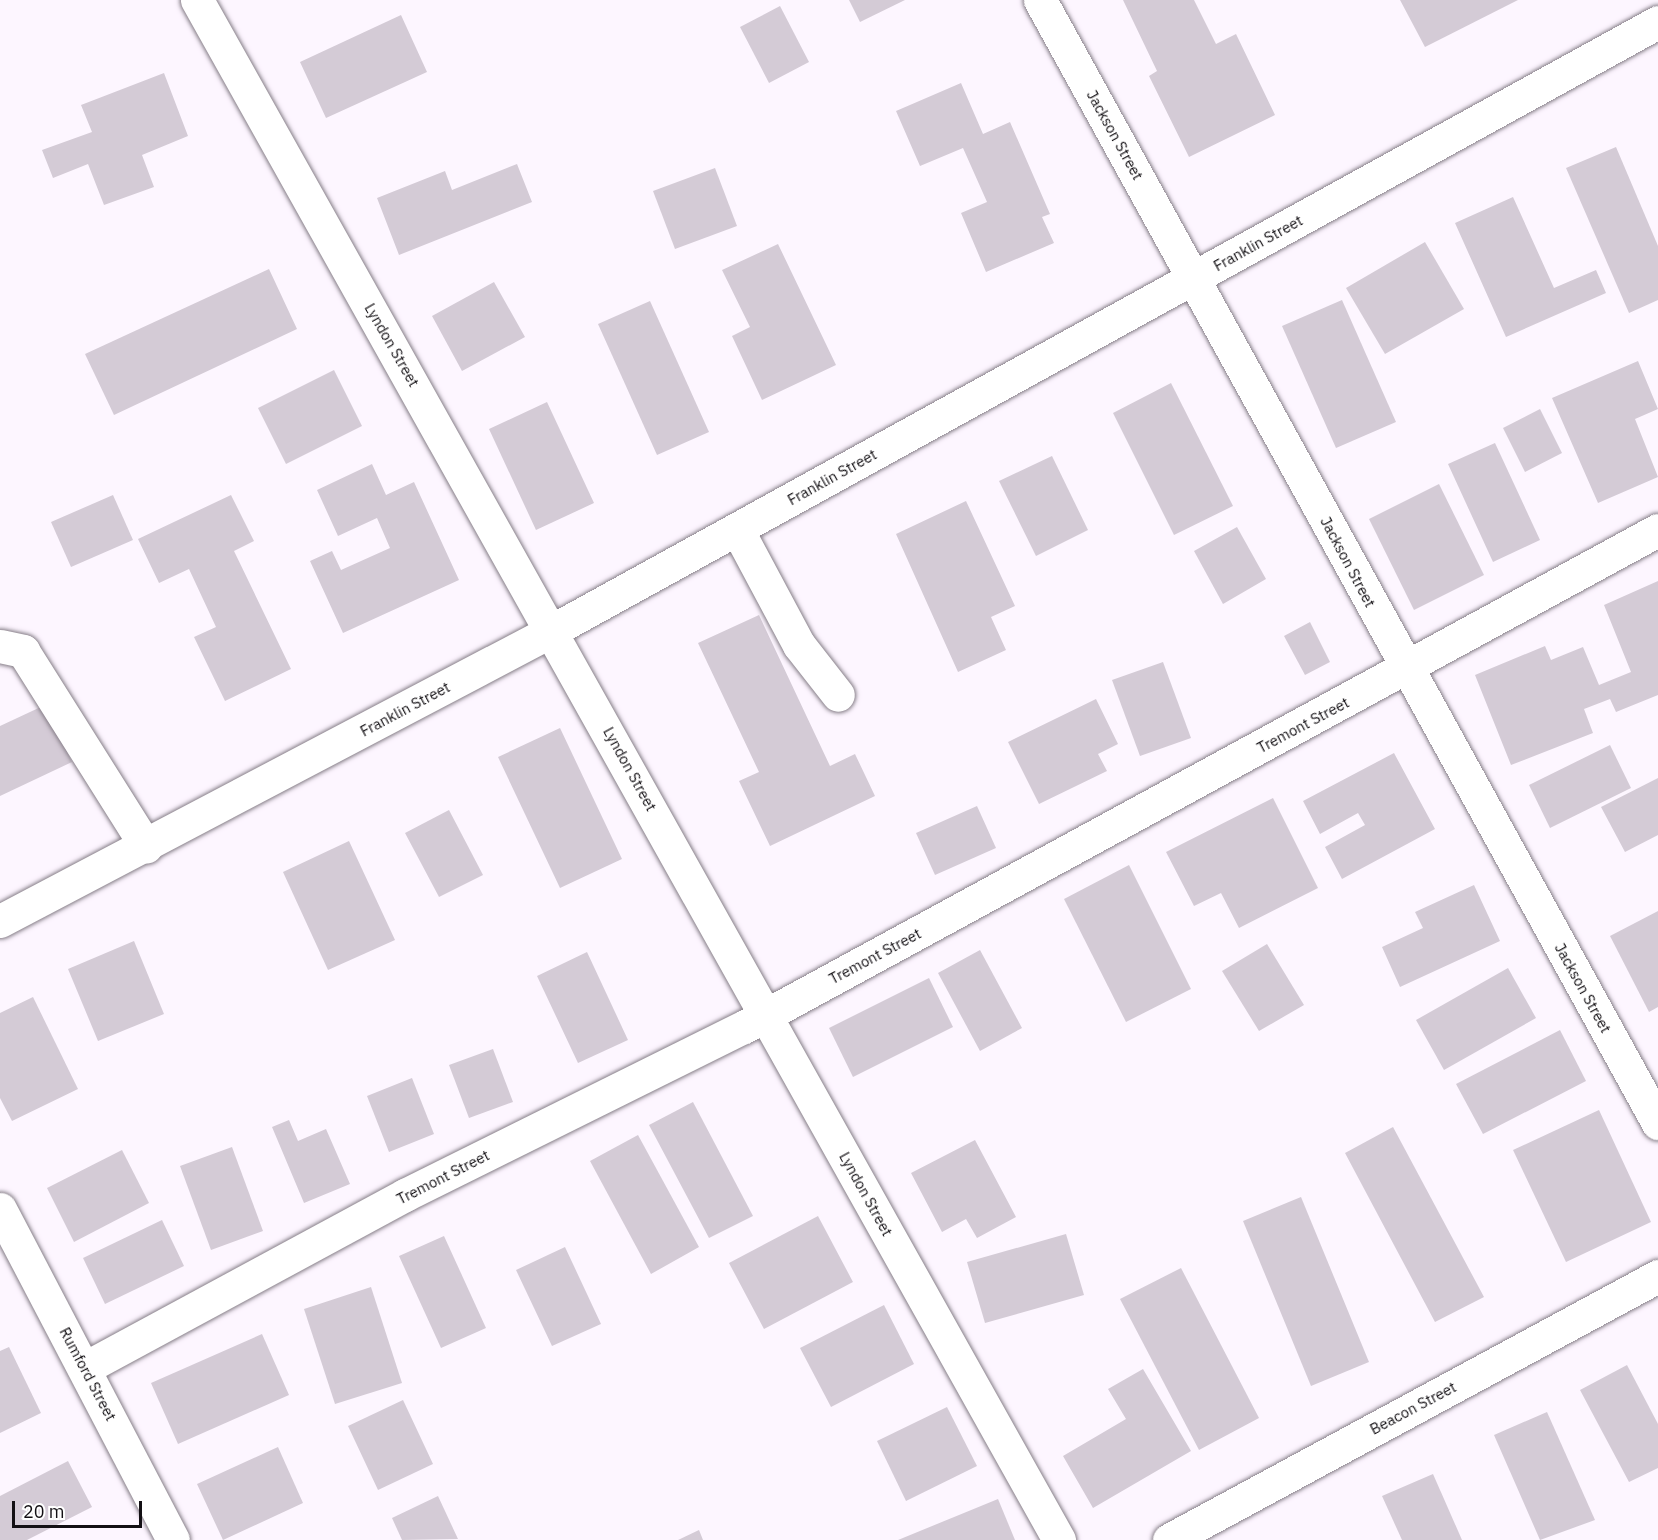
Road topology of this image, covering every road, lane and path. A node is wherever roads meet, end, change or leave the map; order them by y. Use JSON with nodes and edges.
{"nodes":[{"id":1,"x":197,"y":0,"type":"edge"},
{"id":2,"x":1040,"y":0,"type":"edge"},
{"id":3,"x":1658,"y":22,"type":"edge"},
{"id":4,"x":1195,"y":278,"type":"junction"},
{"id":5,"x":737,"y":529,"type":"junction"},
{"id":6,"x":1658,"y":530,"type":"edge"},
{"id":7,"x":553,"y":630,"type":"junction"},
{"id":8,"x":0,"y":646,"type":"edge"},
{"id":9,"x":1405,"y":669,"type":"junction"},
{"id":10,"x":838,"y":695,"type":"dead end"},
{"id":11,"x":146,"y":846,"type":"junction"},
{"id":12,"x":0,"y":921,"type":"edge"},
{"id":13,"x":766,"y":1015,"type":"junction"},
{"id":14,"x":1658,"y":1123,"type":"edge"},
{"id":15,"x":0,"y":1209,"type":"edge"},
{"id":16,"x":1658,"y":1276,"type":"edge"},
{"id":17,"x":86,"y":1368,"type":"junction"},
{"id":18,"x":173,"y":1540,"type":"edge"},
{"id":19,"x":1059,"y":1540,"type":"edge"},
{"id":20,"x":1169,"y":1540,"type":"edge"}],
"edges":[{"from":1,"to":7,"type":"street","name":"Lyndon Street"},
{"from":2,"to":4,"type":"street","name":"Jackson Street"},
{"from":3,"to":4,"type":"street","name":"Franklin Street"},
{"from":4,"to":5,"type":"street","name":"Franklin Street"},
{"from":4,"to":9,"type":"street","name":"Jackson Street"},
{"from":5,"to":7,"type":"street","name":"Franklin Street"},
{"from":5,"to":10,"type":"street"},
{"from":6,"to":9,"type":"street","name":"Tremont Street"},
{"from":7,"to":11,"type":"street","name":"Franklin Street"},
{"from":7,"to":13,"type":"street","name":"Lyndon Street"},
{"from":8,"to":11,"type":"street"},
{"from":9,"to":13,"type":"street","name":"Tremont Street"},
{"from":9,"to":14,"type":"street","name":"Jackson Street"},
{"from":11,"to":12,"type":"street","name":"Franklin Street"},
{"from":13,"to":17,"type":"street","name":"Tremont Street"},
{"from":13,"to":19,"type":"street","name":"Lyndon Street"},
{"from":15,"to":17,"type":"street","name":"Rumford Street"},
{"from":16,"to":20,"type":"street","name":"Beacon Street"},
{"from":17,"to":18,"type":"street","name":"Rumford Street"}]}
